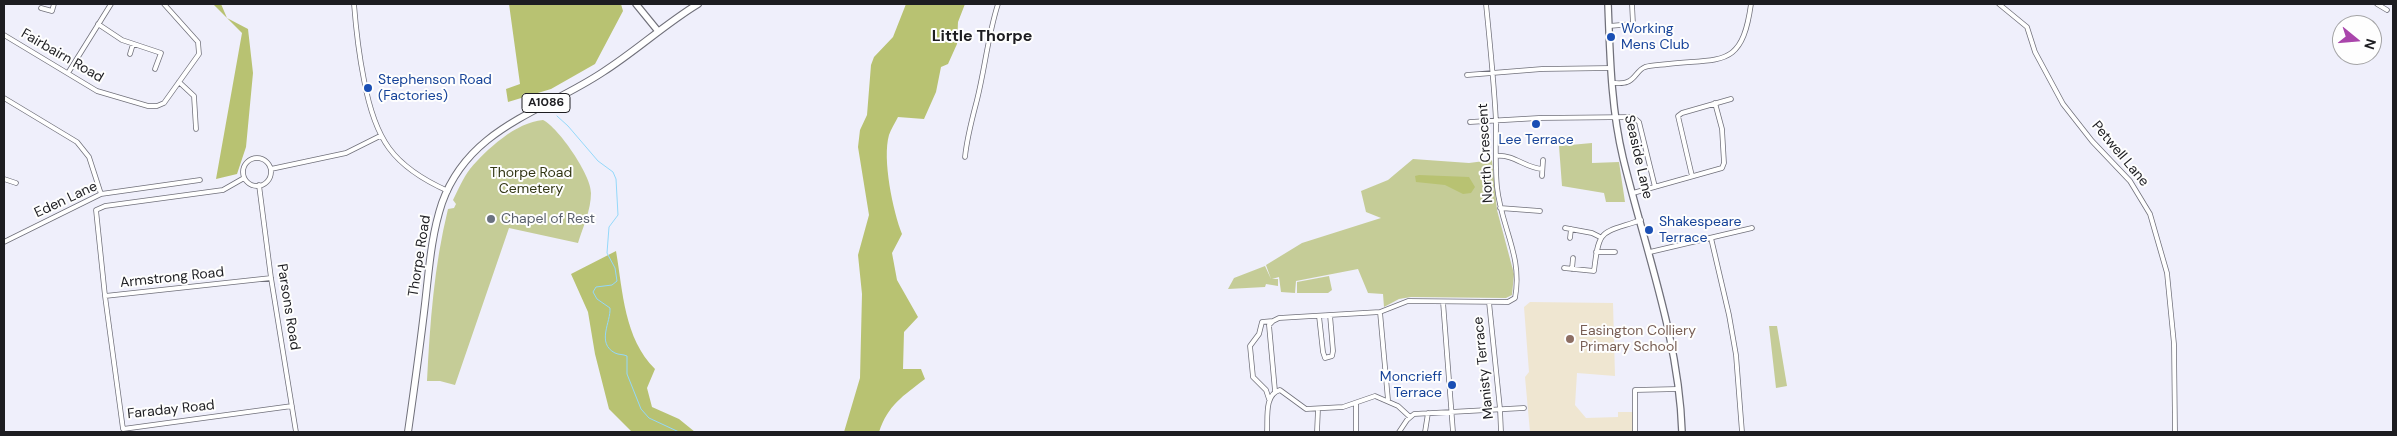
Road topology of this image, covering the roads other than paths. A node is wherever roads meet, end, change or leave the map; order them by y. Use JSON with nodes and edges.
{"nodes":[{"id":1,"x":54,"y":4,"type":"edge"},
{"id":2,"x":110,"y":4,"type":"edge"},
{"id":3,"x":164,"y":4,"type":"edge"},
{"id":4,"x":354,"y":4,"type":"edge"},
{"id":5,"x":636,"y":4,"type":"edge"},
{"id":6,"x":698,"y":4,"type":"edge"},
{"id":7,"x":998,"y":4,"type":"edge"},
{"id":8,"x":1486,"y":4,"type":"edge"},
{"id":9,"x":1608,"y":4,"type":"edge"},
{"id":10,"x":1632,"y":4,"type":"edge"},
{"id":11,"x":1751,"y":4,"type":"edge"},
{"id":12,"x":1999,"y":4,"type":"edge"},
{"id":13,"x":2377,"y":4,"type":"edge"},
{"id":14,"x":41,"y":8,"type":"dead end"},
{"id":15,"x":2387,"y":10,"type":"dead end"},
{"id":16,"x":1640,"y":23,"type":"dead end"},
{"id":17,"x":98,"y":24,"type":"junction"},
{"id":18,"x":1633,"y":24,"type":"junction"},
{"id":19,"x":1609,"y":26,"type":"junction"},
{"id":20,"x":658,"y":31,"type":"junction"},
{"id":21,"x":4,"y":35,"type":"edge"},
{"id":22,"x":133,"y":44,"type":"junction"},
{"id":23,"x":130,"y":54,"type":"dead end"},
{"id":24,"x":1611,"y":68,"type":"junction"},
{"id":25,"x":155,"y":69,"type":"dead end"},
{"id":26,"x":1492,"y":72,"type":"junction"},
{"id":27,"x":68,"y":73,"type":"junction"},
{"id":28,"x":1467,"y":75,"type":"dead end"},
{"id":29,"x":179,"y":82,"type":"junction"},
{"id":30,"x":1612,"y":83,"type":"junction"},
{"id":31,"x":4,"y":98,"type":"edge"},
{"id":32,"x":1731,"y":99,"type":"dead end"},
{"id":33,"x":1715,"y":103,"type":"junction"},
{"id":34,"x":1615,"y":116,"type":"junction"},
{"id":35,"x":1496,"y":120,"type":"junction"},
{"id":36,"x":1470,"y":122,"type":"dead end"},
{"id":37,"x":196,"y":129,"type":"dead end"},
{"id":38,"x":380,"y":136,"type":"junction"},
{"id":39,"x":1496,"y":156,"type":"junction"},
{"id":40,"x":965,"y":157,"type":"dead end"},
{"id":41,"x":1543,"y":160,"type":"dead end"},
{"id":42,"x":271,"y":169,"type":"junction"},
{"id":43,"x":1542,"y":169,"type":"junction"},
{"id":44,"x":1542,"y":176,"type":"dead end"},
{"id":45,"x":1692,"y":176,"type":"junction"},
{"id":46,"x":244,"y":178,"type":"junction"},
{"id":47,"x":4,"y":179,"type":"edge"},
{"id":48,"x":200,"y":180,"type":"dead end"},
{"id":49,"x":16,"y":183,"type":"dead end"},
{"id":50,"x":259,"y":185,"type":"junction"},
{"id":51,"x":1655,"y":187,"type":"junction"},
{"id":52,"x":448,"y":191,"type":"junction"},
{"id":53,"x":1633,"y":193,"type":"junction"},
{"id":54,"x":101,"y":194,"type":"junction"},
{"id":55,"x":1500,"y":208,"type":"junction"},
{"id":56,"x":1540,"y":211,"type":"dead end"},
{"id":57,"x":1641,"y":220,"type":"junction"},
{"id":58,"x":1565,"y":228,"type":"dead end"},
{"id":59,"x":1752,"y":228,"type":"dead end"},
{"id":60,"x":1571,"y":229,"type":"junction"},
{"id":61,"x":1600,"y":237,"type":"junction"},
{"id":62,"x":1570,"y":238,"type":"dead end"},
{"id":63,"x":1711,"y":238,"type":"junction"},
{"id":64,"x":4,"y":242,"type":"edge"},
{"id":65,"x":1596,"y":252,"type":"junction"},
{"id":66,"x":1615,"y":252,"type":"dead end"},
{"id":67,"x":1650,"y":252,"type":"junction"},
{"id":68,"x":1573,"y":258,"type":"dead end"},
{"id":69,"x":1564,"y":268,"type":"dead end"},
{"id":70,"x":1572,"y":269,"type":"junction"},
{"id":71,"x":271,"y":278,"type":"junction"},
{"id":72,"x":105,"y":296,"type":"junction"},
{"id":73,"x":1443,"y":302,"type":"junction"},
{"id":74,"x":1488,"y":302,"type":"junction"},
{"id":75,"x":1380,"y":312,"type":"junction"},
{"id":76,"x":1330,"y":315,"type":"junction"},
{"id":77,"x":1319,"y":316,"type":"junction"},
{"id":78,"x":1273,"y":321,"type":"junction"},
{"id":79,"x":1678,"y":389,"type":"junction"},
{"id":80,"x":1276,"y":391,"type":"junction"},
{"id":81,"x":1270,"y":399,"type":"junction"},
{"id":82,"x":1388,"y":400,"type":"junction"},
{"id":83,"x":1356,"y":403,"type":"junction"},
{"id":84,"x":292,"y":406,"type":"junction"},
{"id":85,"x":1500,"y":408,"type":"junction"},
{"id":86,"x":1524,"y":408,"type":"dead end"},
{"id":87,"x":1318,"y":409,"type":"junction"},
{"id":88,"x":1451,"y":411,"type":"junction"},
{"id":89,"x":1428,"y":413,"type":"junction"},
{"id":90,"x":1410,"y":417,"type":"junction"},
{"id":91,"x":296,"y":432,"type":"edge"},
{"id":92,"x":408,"y":432,"type":"edge"},
{"id":93,"x":1267,"y":432,"type":"edge"},
{"id":94,"x":1317,"y":432,"type":"edge"},
{"id":95,"x":1356,"y":432,"type":"edge"},
{"id":96,"x":1399,"y":432,"type":"edge"},
{"id":97,"x":1425,"y":432,"type":"edge"},
{"id":98,"x":1453,"y":432,"type":"edge"},
{"id":99,"x":1501,"y":432,"type":"edge"},
{"id":100,"x":1635,"y":432,"type":"edge"},
{"id":101,"x":1682,"y":432,"type":"edge"},
{"id":102,"x":1742,"y":432,"type":"edge"},
{"id":103,"x":2176,"y":432,"type":"edge"}],
"edges":[{"from":1,"to":14,"type":"street"},
{"from":2,"to":17,"type":"street"},
{"from":3,"to":29,"type":"street","name":"Fairbairn Road"},
{"from":4,"to":38,"type":"street"},
{"from":5,"to":20,"type":"main road"},
{"from":6,"to":20,"type":"main road","name":"Thorpe Road","number":"A1086"},
{"from":7,"to":40,"type":"street"},
{"from":8,"to":26,"type":"street","name":"North Crescent"},
{"from":9,"to":19,"type":"main road","name":"Seaside Lane"},
{"from":10,"to":18,"type":"street"},
{"from":11,"to":30,"type":"street"},
{"from":12,"to":103,"type":"street","name":"Petwell Lane"},
{"from":13,"to":15,"type":"street"},
{"from":16,"to":18,"type":"street"},
{"from":17,"to":22,"type":"street"},
{"from":17,"to":27,"type":"street"},
{"from":18,"to":19,"type":"street"},
{"from":19,"to":24,"type":"main road","name":"Seaside Lane"},
{"from":20,"to":52,"type":"main road","name":"Thorpe Road","number":"A1086"},
{"from":21,"to":27,"type":"street","name":"Fairbairn Road"},
{"from":22,"to":23,"type":"street"},
{"from":22,"to":25,"type":"street"},
{"from":24,"to":26,"type":"street"},
{"from":24,"to":30,"type":"main road","name":"Seaside Lane"},
{"from":26,"to":28,"type":"street"},
{"from":26,"to":35,"type":"street","name":"North Crescent"},
{"from":27,"to":29,"type":"street","name":"Fairbairn Road"},
{"from":29,"to":37,"type":"street"},
{"from":30,"to":34,"type":"main road","name":"Seaside Lane"},
{"from":31,"to":54,"type":"street"},
{"from":32,"to":33,"type":"street"},
{"from":33,"to":45,"type":"street"},
{"from":33,"to":45,"type":"street"},
{"from":34,"to":35,"type":"street"},
{"from":34,"to":51,"type":"street"},
{"from":34,"to":53,"type":"main road","name":"Seaside Lane"},
{"from":35,"to":36,"type":"street"},
{"from":35,"to":39,"type":"street","name":"North Crescent"},
{"from":38,"to":42,"type":"street"},
{"from":38,"to":52,"type":"street"},
{"from":39,"to":43,"type":"street"},
{"from":39,"to":55,"type":"street","name":"North Crescent"},
{"from":41,"to":43,"type":"street"},
{"from":42,"to":46,"type":"street"},
{"from":42,"to":50,"type":"street"},
{"from":43,"to":44,"type":"street"},
{"from":45,"to":51,"type":"street"},
{"from":46,"to":50,"type":"street"},
{"from":46,"to":72,"type":"street","name":"Armstrong Road"},
{"from":47,"to":49,"type":"street"},
{"from":48,"to":54,"type":"street","name":"Eden Lane"},
{"from":50,"to":71,"type":"street","name":"Parsons Road"},
{"from":51,"to":53,"type":"street"},
{"from":52,"to":92,"type":"main road","name":"Thorpe Road","number":"A1086"},
{"from":53,"to":57,"type":"main road","name":"Seaside Lane"},
{"from":54,"to":64,"type":"street","name":"Eden Lane"},
{"from":55,"to":56,"type":"street"},
{"from":55,"to":74,"type":"street","name":"North Crescent"},
{"from":57,"to":61,"type":"street"},
{"from":57,"to":67,"type":"main road","name":"Seaside Lane"},
{"from":58,"to":60,"type":"street"},
{"from":59,"to":63,"type":"street"},
{"from":60,"to":61,"type":"street"},
{"from":60,"to":62,"type":"street"},
{"from":61,"to":65,"type":"street"},
{"from":63,"to":67,"type":"street"},
{"from":63,"to":102,"type":"street"},
{"from":65,"to":66,"type":"street"},
{"from":65,"to":70,"type":"street"},
{"from":67,"to":79,"type":"main road","name":"Seaside Lane"},
{"from":68,"to":70,"type":"street"},
{"from":69,"to":70,"type":"street"},
{"from":71,"to":72,"type":"street","name":"Armstrong Road"},
{"from":71,"to":84,"type":"street","name":"Parsons Road"},
{"from":72,"to":84,"type":"street","name":"Faraday Road"},
{"from":73,"to":74,"type":"street"},
{"from":73,"to":75,"type":"street"},
{"from":73,"to":88,"type":"street"},
{"from":74,"to":85,"type":"street","name":"Manisty Terrace"},
{"from":75,"to":76,"type":"street"},
{"from":75,"to":82,"type":"street"},
{"from":76,"to":77,"type":"street"},
{"from":76,"to":77,"type":"street"},
{"from":77,"to":78,"type":"street"},
{"from":78,"to":80,"type":"street"},
{"from":78,"to":81,"type":"street"},
{"from":79,"to":100,"type":"street"},
{"from":79,"to":101,"type":"main road","name":"Seaside Lane"},
{"from":80,"to":81,"type":"street"},
{"from":80,"to":87,"type":"street"},
{"from":81,"to":93,"type":"street"},
{"from":82,"to":83,"type":"street"},
{"from":82,"to":90,"type":"street"},
{"from":83,"to":87,"type":"street"},
{"from":83,"to":95,"type":"street"},
{"from":84,"to":91,"type":"street","name":"Parsons Road"},
{"from":85,"to":86,"type":"street"},
{"from":85,"to":88,"type":"street"},
{"from":85,"to":99,"type":"street","name":"Manisty Terrace"},
{"from":87,"to":94,"type":"street"},
{"from":88,"to":89,"type":"street"},
{"from":88,"to":98,"type":"street"},
{"from":89,"to":90,"type":"street"},
{"from":89,"to":97,"type":"street"},
{"from":90,"to":96,"type":"street"}]}
